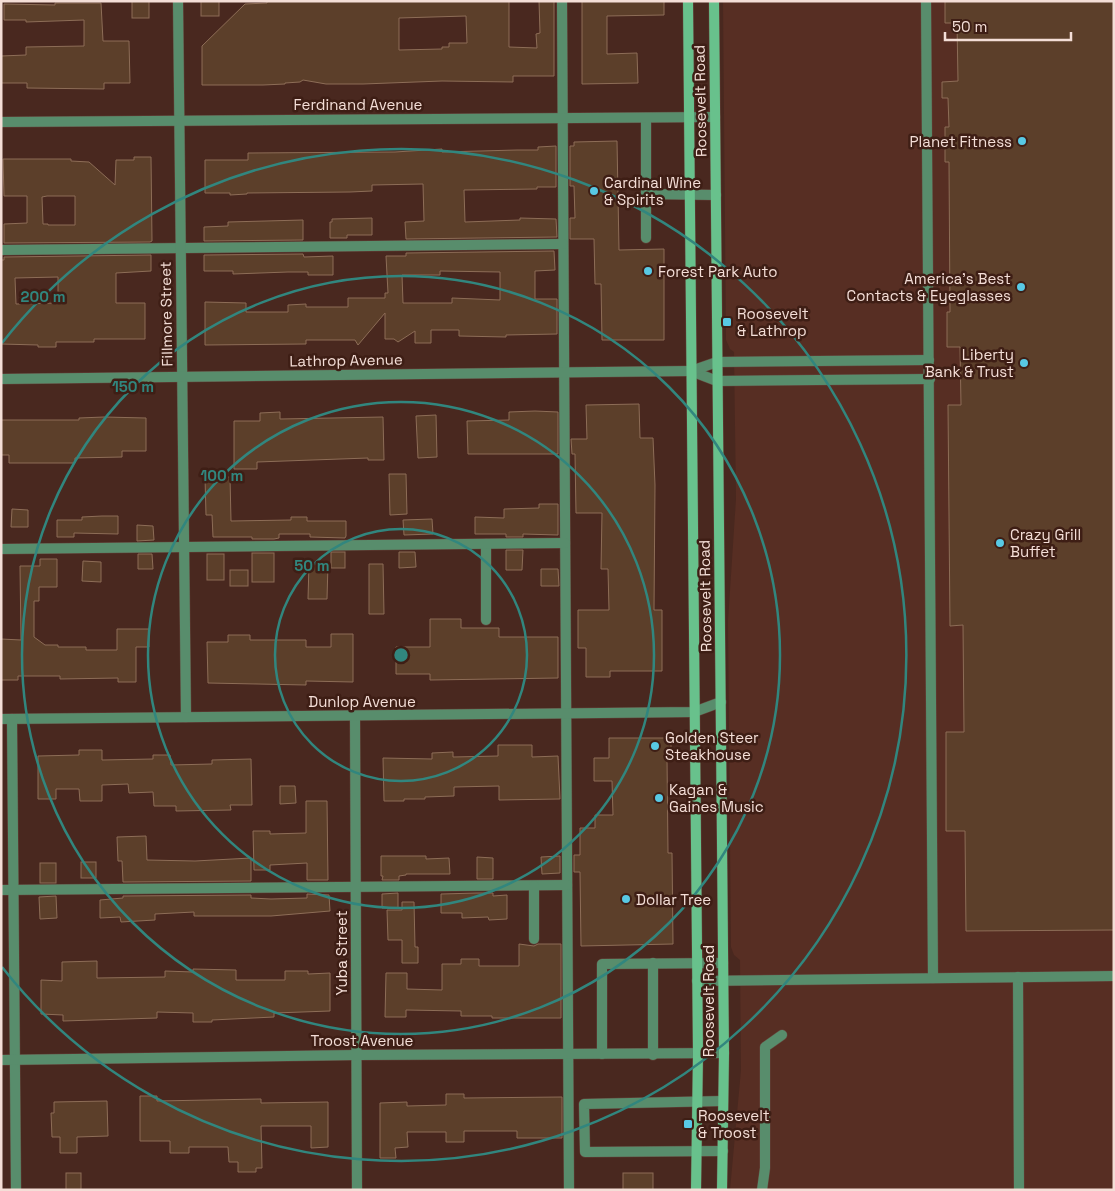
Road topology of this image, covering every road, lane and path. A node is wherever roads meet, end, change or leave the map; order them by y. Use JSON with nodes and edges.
{"nodes":[{"id":1,"x":178,"y":1,"type":"edge"},
{"id":2,"x":562,"y":1,"type":"edge"},
{"id":3,"x":688,"y":1,"type":"edge"},
{"id":4,"x":714,"y":1,"type":"edge"},
{"id":5,"x":926,"y":1,"type":"edge"},
{"id":6,"x":562,"y":118,"type":"junction"},
{"id":7,"x":646,"y":118,"type":"junction"},
{"id":8,"x":689,"y":118,"type":"junction"},
{"id":9,"x":715,"y":118,"type":"junction"},
{"id":10,"x":180,"y":120,"type":"junction"},
{"id":11,"x":1,"y":122,"type":"edge"},
{"id":12,"x":646,"y":194,"type":"junction"},
{"id":13,"x":690,"y":195,"type":"junction"},
{"id":14,"x":716,"y":195,"type":"junction"},
{"id":15,"x":646,"y":238,"type":"dead end"},
{"id":16,"x":563,"y":244,"type":"junction"},
{"id":17,"x":181,"y":248,"type":"junction"},
{"id":18,"x":1,"y":250,"type":"edge"},
{"id":19,"x":929,"y":360,"type":"junction"},
{"id":20,"x":717,"y":362,"type":"junction"},
{"id":21,"x":692,"y":371,"type":"junction"},
{"id":22,"x":564,"y":372,"type":"junction"},
{"id":23,"x":182,"y":377,"type":"junction"},
{"id":24,"x":1,"y":379,"type":"edge"},
{"id":25,"x":930,"y":379,"type":"junction"},
{"id":26,"x":717,"y":381,"type":"junction"},
{"id":27,"x":565,"y":543,"type":"junction"},
{"id":28,"x":486,"y":544,"type":"junction"},
{"id":29,"x":184,"y":548,"type":"junction"},
{"id":30,"x":1,"y":549,"type":"edge"},
{"id":31,"x":486,"y":620,"type":"dead end"},
{"id":32,"x":720,"y":702,"type":"junction"},
{"id":33,"x":694,"y":712,"type":"junction"},
{"id":34,"x":566,"y":714,"type":"junction"},
{"id":35,"x":355,"y":716,"type":"junction"},
{"id":36,"x":186,"y":717,"type":"junction"},
{"id":37,"x":1,"y":719,"type":"edge"},
{"id":38,"x":12,"y":719,"type":"junction"},
{"id":39,"x":567,"y":885,"type":"junction"},
{"id":40,"x":534,"y":886,"type":"junction"},
{"id":41,"x":356,"y":887,"type":"junction"},
{"id":42,"x":1,"y":890,"type":"edge"},
{"id":43,"x":14,"y":890,"type":"junction"},
{"id":44,"x":534,"y":939,"type":"dead end"},
{"id":45,"x":653,"y":963,"type":"junction"},
{"id":46,"x":697,"y":963,"type":"junction"},
{"id":47,"x":723,"y":963,"type":"junction"},
{"id":48,"x":1114,"y":976,"type":"edge"},
{"id":49,"x":1018,"y":977,"type":"junction"},
{"id":50,"x":933,"y":978,"type":"junction"},
{"id":51,"x":697,"y":980,"type":"junction"},
{"id":52,"x":723,"y":980,"type":"junction"},
{"id":53,"x":782,"y":1035,"type":"dead end"},
{"id":54,"x":568,"y":1054,"type":"junction"},
{"id":55,"x":602,"y":1054,"type":"junction"},
{"id":56,"x":698,"y":1054,"type":"junction"},
{"id":57,"x":724,"y":1054,"type":"junction"},
{"id":58,"x":357,"y":1055,"type":"junction"},
{"id":59,"x":652,"y":1055,"type":"junction"},
{"id":60,"x":1,"y":1060,"type":"edge"},
{"id":61,"x":14,"y":1060,"type":"junction"},
{"id":62,"x":723,"y":1101,"type":"junction"},
{"id":63,"x":697,"y":1102,"type":"junction"},
{"id":64,"x":696,"y":1151,"type":"junction"},
{"id":65,"x":722,"y":1151,"type":"junction"},
{"id":66,"x":16,"y":1190,"type":"edge"},
{"id":67,"x":357,"y":1190,"type":"edge"},
{"id":68,"x":569,"y":1190,"type":"edge"},
{"id":69,"x":696,"y":1190,"type":"edge"},
{"id":70,"x":722,"y":1190,"type":"edge"},
{"id":71,"x":762,"y":1190,"type":"edge"},
{"id":72,"x":1019,"y":1190,"type":"edge"}],
"edges":[{"from":1,"to":10,"type":"street","name":"Fillmore Street"},
{"from":2,"to":6,"type":"street"},
{"from":3,"to":8,"type":"main road","name":"Roosevelt Road"},
{"from":4,"to":9,"type":"main road","name":"Roosevelt Road"},
{"from":5,"to":19,"type":"street"},
{"from":6,"to":7,"type":"street","name":"Ferdinand Avenue"},
{"from":6,"to":10,"type":"street","name":"Ferdinand Avenue"},
{"from":6,"to":16,"type":"street"},
{"from":7,"to":8,"type":"street","name":"Ferdinand Avenue"},
{"from":7,"to":12,"type":"street"},
{"from":8,"to":9,"type":"street","name":"Ferdinand Avenue"},
{"from":8,"to":13,"type":"main road","name":"Roosevelt Road"},
{"from":9,"to":14,"type":"main road","name":"Roosevelt Road"},
{"from":10,"to":11,"type":"street","name":"Ferdinand Avenue"},
{"from":10,"to":17,"type":"street","name":"Fillmore Street"},
{"from":12,"to":13,"type":"street"},
{"from":12,"to":15,"type":"street"},
{"from":13,"to":14,"type":"street"},
{"from":13,"to":21,"type":"main road","name":"Roosevelt Road"},
{"from":14,"to":20,"type":"main road","name":"Roosevelt Road"},
{"from":16,"to":17,"type":"street"},
{"from":16,"to":22,"type":"street"},
{"from":17,"to":18,"type":"street"},
{"from":17,"to":23,"type":"street","name":"Fillmore Street"},
{"from":19,"to":20,"type":"street"},
{"from":19,"to":25,"type":"street"},
{"from":20,"to":21,"type":"street"},
{"from":20,"to":26,"type":"main road","name":"Roosevelt Road"},
{"from":21,"to":22,"type":"street","name":"Lathrop Avenue"},
{"from":21,"to":26,"type":"street"},
{"from":21,"to":33,"type":"main road","name":"Roosevelt Road"},
{"from":22,"to":23,"type":"street","name":"Lathrop Avenue"},
{"from":22,"to":27,"type":"street"},
{"from":23,"to":24,"type":"street","name":"Lathrop Avenue"},
{"from":23,"to":29,"type":"street","name":"Fillmore Street"},
{"from":25,"to":26,"type":"street"},
{"from":25,"to":50,"type":"street"},
{"from":26,"to":32,"type":"main road","name":"Roosevelt Road"},
{"from":27,"to":28,"type":"street"},
{"from":27,"to":34,"type":"street"},
{"from":28,"to":29,"type":"street"},
{"from":28,"to":31,"type":"street"},
{"from":29,"to":30,"type":"street"},
{"from":29,"to":36,"type":"street","name":"Fillmore Street"},
{"from":32,"to":33,"type":"street","name":"Dunlop Avenue"},
{"from":32,"to":47,"type":"main road","name":"Roosevelt Road"},
{"from":33,"to":34,"type":"street","name":"Dunlop Avenue"},
{"from":33,"to":46,"type":"main road","name":"Roosevelt Road"},
{"from":34,"to":35,"type":"street","name":"Dunlop Avenue"},
{"from":34,"to":39,"type":"street"},
{"from":35,"to":36,"type":"street","name":"Dunlop Avenue"},
{"from":35,"to":41,"type":"street","name":"Yuba Street"},
{"from":36,"to":38,"type":"street","name":"Dunlop Avenue"},
{"from":37,"to":38,"type":"street","name":"Dunlop Avenue"},
{"from":38,"to":43,"type":"street"},
{"from":39,"to":40,"type":"street"},
{"from":39,"to":54,"type":"street"},
{"from":40,"to":41,"type":"street"},
{"from":40,"to":44,"type":"street"},
{"from":41,"to":43,"type":"street"},
{"from":41,"to":58,"type":"street","name":"Yuba Street"},
{"from":42,"to":43,"type":"street"},
{"from":43,"to":61,"type":"street"},
{"from":45,"to":46,"type":"street"},
{"from":45,"to":55,"type":"street"},
{"from":45,"to":59,"type":"street"},
{"from":46,"to":47,"type":"street"},
{"from":46,"to":51,"type":"main road","name":"Roosevelt Road"},
{"from":47,"to":52,"type":"main road","name":"Roosevelt Road"},
{"from":48,"to":49,"type":"street"},
{"from":49,"to":50,"type":"street"},
{"from":49,"to":72,"type":"street"},
{"from":50,"to":52,"type":"street"},
{"from":51,"to":52,"type":"street"},
{"from":51,"to":56,"type":"main road","name":"Roosevelt Road"},
{"from":52,"to":57,"type":"main road","name":"Roosevelt Road"},
{"from":53,"to":71,"type":"street"},
{"from":54,"to":55,"type":"street","name":"Troost Avenue"},
{"from":54,"to":58,"type":"street","name":"Troost Avenue"},
{"from":54,"to":68,"type":"street"},
{"from":55,"to":59,"type":"street","name":"Troost Avenue"},
{"from":56,"to":57,"type":"street","name":"Troost Avenue"},
{"from":56,"to":59,"type":"street","name":"Troost Avenue"},
{"from":56,"to":63,"type":"main road","name":"Roosevelt Road"},
{"from":57,"to":62,"type":"main road","name":"Roosevelt Road"},
{"from":58,"to":61,"type":"street","name":"Troost Avenue"},
{"from":58,"to":67,"type":"street","name":"Yuba Street"},
{"from":60,"to":61,"type":"street","name":"Troost Avenue"},
{"from":61,"to":66,"type":"street"},
{"from":62,"to":63,"type":"street"},
{"from":62,"to":65,"type":"main road","name":"Roosevelt Road"},
{"from":63,"to":64,"type":"main road","name":"Roosevelt Road"},
{"from":63,"to":64,"type":"street"},
{"from":64,"to":65,"type":"street"},
{"from":64,"to":69,"type":"main road","name":"Roosevelt Road"},
{"from":65,"to":70,"type":"main road","name":"Roosevelt Road"}]}
